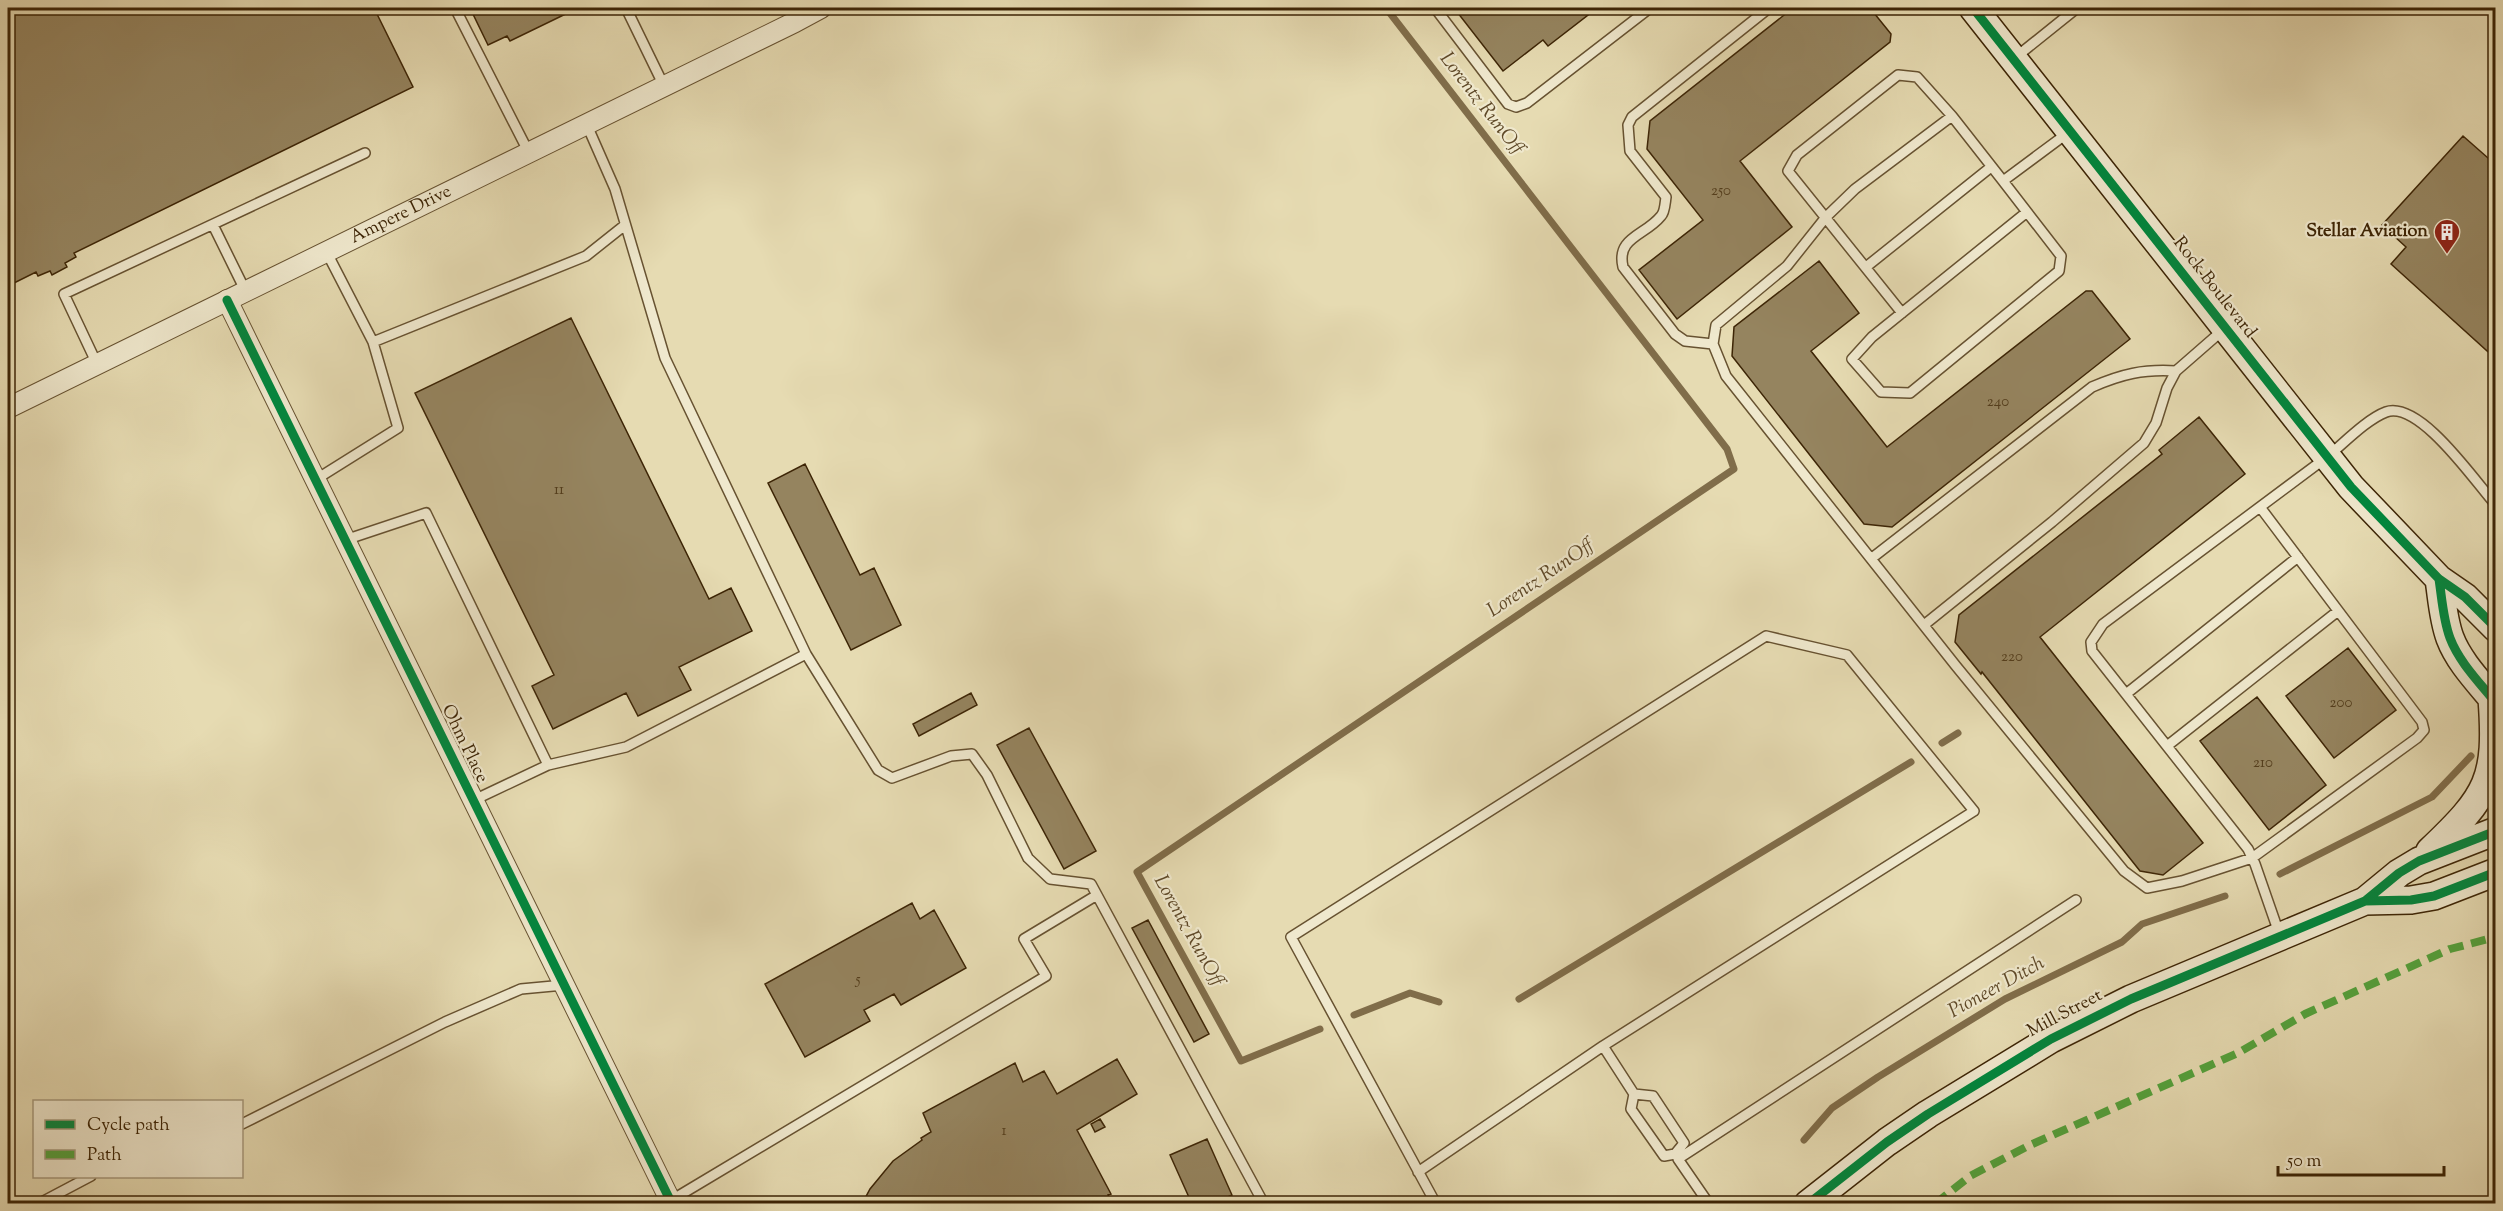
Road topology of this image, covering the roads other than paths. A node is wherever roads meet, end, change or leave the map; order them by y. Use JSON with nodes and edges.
{"nodes":[{"id":1,"x":455,"y":8,"type":"edge"},
{"id":2,"x":626,"y":8,"type":"edge"},
{"id":3,"x":821,"y":8,"type":"edge"},
{"id":4,"x":1435,"y":8,"type":"edge"},
{"id":5,"x":1650,"y":8,"type":"edge"},
{"id":6,"x":1769,"y":8,"type":"edge"},
{"id":7,"x":1973,"y":8,"type":"edge"},
{"id":8,"x":2077,"y":8,"type":"edge"},
{"id":9,"x":2014,"y":59,"type":"junction"},
{"id":10,"x":664,"y":87,"type":"junction"},
{"id":11,"x":1952,"y":116,"type":"junction"},
{"id":12,"x":586,"y":123,"type":"junction"},
{"id":13,"x":2070,"y":131,"type":"junction"},
{"id":14,"x":528,"y":152,"type":"junction"},
{"id":15,"x":365,"y":153,"type":"dead end"},
{"id":16,"x":1991,"y":167,"type":"junction"},
{"id":17,"x":2003,"y":181,"type":"junction"},
{"id":18,"x":2027,"y":212,"type":"junction"},
{"id":19,"x":1826,"y":217,"type":"junction"},
{"id":20,"x":213,"y":225,"type":"junction"},
{"id":21,"x":625,"y":225,"type":"junction"},
{"id":22,"x":326,"y":251,"type":"junction"},
{"id":23,"x":1866,"y":267,"type":"junction"},
{"id":24,"x":245,"y":291,"type":"junction"},
{"id":25,"x":227,"y":300,"type":"junction"},
{"id":26,"x":1902,"y":313,"type":"junction"},
{"id":27,"x":2225,"y":329,"type":"junction"},
{"id":28,"x":373,"y":342,"type":"junction"},
{"id":29,"x":1713,"y":344,"type":"junction"},
{"id":30,"x":97,"y":363,"type":"junction"},
{"id":31,"x":2176,"y":371,"type":"junction"},
{"id":32,"x":8,"y":408,"type":"edge"},
{"id":33,"x":2327,"y":457,"type":"junction"},
{"id":34,"x":315,"y":480,"type":"junction"},
{"id":35,"x":2496,"y":505,"type":"edge"},
{"id":36,"x":2260,"y":507,"type":"junction"},
{"id":37,"x":345,"y":540,"type":"junction"},
{"id":38,"x":2298,"y":557,"type":"junction"},
{"id":39,"x":1872,"y":558,"type":"junction"},
{"id":40,"x":2439,"y":579,"type":"junction"},
{"id":41,"x":2338,"y":611,"type":"junction"},
{"id":42,"x":1924,"y":625,"type":"junction"},
{"id":43,"x":2496,"y":628,"type":"edge"},
{"id":44,"x":806,"y":654,"type":"junction"},
{"id":45,"x":2126,"y":694,"type":"junction"},
{"id":46,"x":2494,"y":700,"type":"edge"},
{"id":47,"x":2167,"y":747,"type":"junction"},
{"id":48,"x":548,"y":765,"type":"junction"},
{"id":49,"x":474,"y":800,"type":"junction"},
{"id":50,"x":2496,"y":831,"type":"edge"},
{"id":51,"x":2252,"y":858,"type":"junction"},
{"id":52,"x":2419,"y":861,"type":"junction"},
{"id":53,"x":2491,"y":875,"type":"edge"},
{"id":54,"x":1097,"y":895,"type":"junction"},
{"id":55,"x":2076,"y":900,"type":"dead end"},
{"id":56,"x":2365,"y":901,"type":"junction"},
{"id":57,"x":2280,"y":936,"type":"junction"},
{"id":58,"x":564,"y":985,"type":"junction"},
{"id":59,"x":1603,"y":1046,"type":"junction"},
{"id":60,"x":1634,"y":1094,"type":"junction"},
{"id":61,"x":243,"y":1123,"type":"edge"},
{"id":62,"x":1677,"y":1157,"type":"junction"},
{"id":63,"x":1418,"y":1172,"type":"junction"},
{"id":64,"x":87,"y":1178,"type":"edge"},
{"id":65,"x":671,"y":1202,"type":"edge"},
{"id":66,"x":38,"y":1203,"type":"edge"},
{"id":67,"x":1263,"y":1203,"type":"edge"},
{"id":68,"x":1436,"y":1203,"type":"edge"},
{"id":69,"x":1709,"y":1203,"type":"edge"},
{"id":70,"x":1808,"y":1203,"type":"edge"}],
"edges":[{"from":1,"to":14,"type":"lane"},
{"from":2,"to":10,"type":"lane"},
{"from":3,"to":10,"type":"street","name":"Ampere Drive"},
{"from":4,"to":5,"type":"lane"},
{"from":6,"to":29,"type":"lane"},
{"from":7,"to":9,"type":"main road","name":"Rock Boulevard"},
{"from":8,"to":9,"type":"lane"},
{"from":9,"to":13,"type":"main road","name":"Rock Boulevard"},
{"from":10,"to":12,"type":"street","name":"Ampere Drive"},
{"from":11,"to":16,"type":"lane"},
{"from":11,"to":19,"type":"lane"},
{"from":11,"to":19,"type":"lane"},
{"from":12,"to":14,"type":"street","name":"Ampere Drive"},
{"from":12,"to":21,"type":"lane"},
{"from":13,"to":17,"type":"lane"},
{"from":13,"to":27,"type":"main road","name":"Rock Boulevard"},
{"from":14,"to":22,"type":"street","name":"Ampere Drive"},
{"from":15,"to":20,"type":"lane"},
{"from":16,"to":17,"type":"lane"},
{"from":16,"to":23,"type":"lane"},
{"from":17,"to":18,"type":"lane"},
{"from":18,"to":26,"type":"lane"},
{"from":18,"to":26,"type":"lane"},
{"from":19,"to":23,"type":"lane"},
{"from":19,"to":29,"type":"lane"},
{"from":20,"to":24,"type":"lane"},
{"from":20,"to":30,"type":"lane"},
{"from":21,"to":28,"type":"lane"},
{"from":21,"to":44,"type":"lane"},
{"from":22,"to":24,"type":"street","name":"Ampere Drive"},
{"from":22,"to":28,"type":"lane"},
{"from":23,"to":26,"type":"lane"},
{"from":24,"to":25,"type":"street","name":"Ampere Drive"},
{"from":25,"to":30,"type":"street","name":"Ampere Drive"},
{"from":25,"to":34,"type":"street","name":"Ohm Place"},
{"from":27,"to":31,"type":"lane"},
{"from":27,"to":33,"type":"main road","name":"Rock Boulevard"},
{"from":28,"to":34,"type":"lane"},
{"from":29,"to":39,"type":"lane"},
{"from":30,"to":32,"type":"street","name":"Ampere Drive"},
{"from":31,"to":39,"type":"lane"},
{"from":31,"to":42,"type":"lane"},
{"from":33,"to":35,"type":"lane"},
{"from":33,"to":36,"type":"lane"},
{"from":33,"to":40,"type":"main road","name":"Rock Boulevard"},
{"from":34,"to":37,"type":"street","name":"Ohm Place"},
{"from":36,"to":38,"type":"lane"},
{"from":36,"to":45,"type":"lane"},
{"from":37,"to":48,"type":"lane"},
{"from":37,"to":49,"type":"street","name":"Ohm Place"},
{"from":38,"to":41,"type":"lane"},
{"from":38,"to":45,"type":"lane"},
{"from":39,"to":42,"type":"lane"},
{"from":40,"to":43,"type":"main road","name":"Rock Boulevard"},
{"from":40,"to":46,"type":"main road"},
{"from":41,"to":47,"type":"lane"},
{"from":41,"to":51,"type":"lane"},
{"from":42,"to":51,"type":"lane"},
{"from":44,"to":48,"type":"lane"},
{"from":44,"to":54,"type":"lane"},
{"from":45,"to":47,"type":"lane"},
{"from":46,"to":52,"type":"main road"},
{"from":47,"to":51,"type":"lane"},
{"from":48,"to":49,"type":"lane"},
{"from":49,"to":58,"type":"street","name":"Ohm Place"},
{"from":50,"to":52,"type":"main road","name":"Mill Street"},
{"from":51,"to":57,"type":"lane"},
{"from":52,"to":56,"type":"main road","name":"Mill Street"},
{"from":53,"to":56,"type":"main road","name":"Mill Street"},
{"from":54,"to":65,"type":"lane"},
{"from":54,"to":67,"type":"lane"},
{"from":55,"to":62,"type":"lane"},
{"from":56,"to":57,"type":"main road","name":"Mill Street"},
{"from":57,"to":70,"type":"main road","name":"Mill Street"},
{"from":58,"to":61,"type":"lane"},
{"from":58,"to":65,"type":"street","name":"Ohm Place"},
{"from":59,"to":60,"type":"lane"},
{"from":59,"to":63,"type":"lane"},
{"from":59,"to":63,"type":"lane"},
{"from":60,"to":62,"type":"lane"},
{"from":60,"to":62,"type":"lane"},
{"from":62,"to":69,"type":"lane"},
{"from":63,"to":68,"type":"lane"},
{"from":64,"to":66,"type":"lane"}]}
